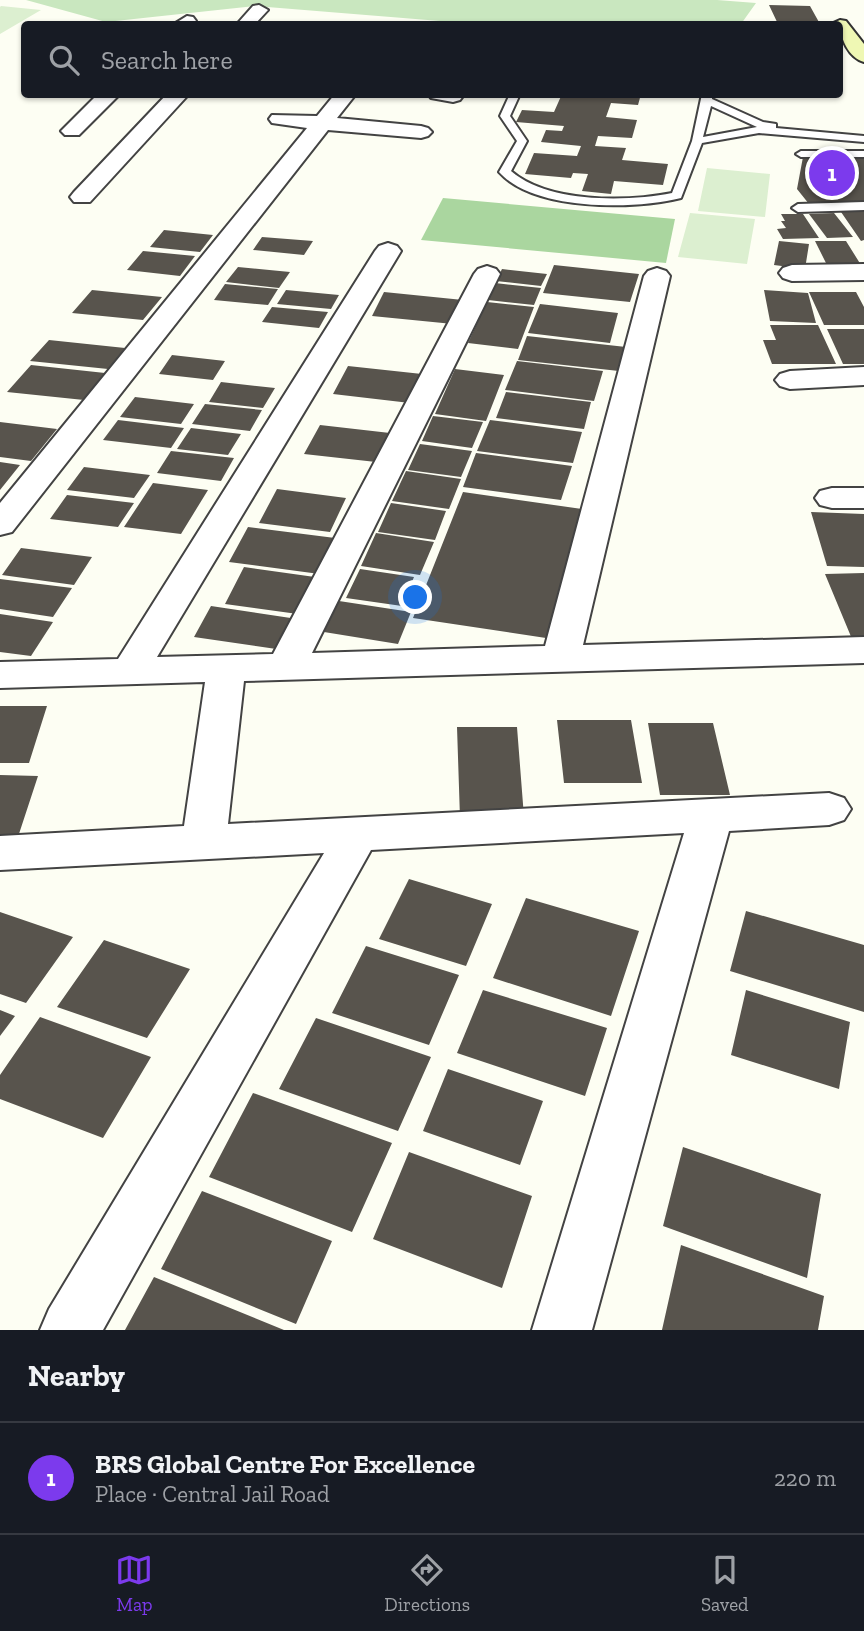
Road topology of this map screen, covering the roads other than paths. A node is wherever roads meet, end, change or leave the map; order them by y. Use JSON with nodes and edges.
{"nodes":[{"id":1,"x":827,"y":9,"type":"dead end"},
{"id":2,"x":259,"y":10,"type":"dead end"},
{"id":3,"x":249,"y":21,"type":"edge"},
{"id":4,"x":836,"y":21,"type":"edge"},
{"id":5,"x":843,"y":30,"type":"edge"},
{"id":6,"x":864,"y":56,"type":"edge"},
{"id":7,"x":106,"y":98,"type":"edge"},
{"id":8,"x":175,"y":98,"type":"edge"},
{"id":9,"x":343,"y":98,"type":"edge"},
{"id":10,"x":513,"y":98,"type":"edge"},
{"id":11,"x":707,"y":98,"type":"edge"},
{"id":12,"x":709,"y":98,"type":"edge"},
{"id":13,"x":279,"y":119,"type":"dead end"},
{"id":14,"x":322,"y":123,"type":"junction"},
{"id":15,"x":760,"y":127,"type":"junction"},
{"id":16,"x":72,"y":131,"type":"dead end"},
{"id":17,"x":421,"y":132,"type":"dead end"},
{"id":18,"x":864,"y":136,"type":"edge"},
{"id":19,"x":698,"y":141,"type":"junction"},
{"id":20,"x":802,"y":154,"type":"dead end"},
{"id":21,"x":864,"y":154,"type":"edge"},
{"id":22,"x":82,"y":197,"type":"dead end"},
{"id":23,"x":864,"y":206,"type":"edge"},
{"id":24,"x":798,"y":208,"type":"dead end"},
{"id":25,"x":387,"y":251,"type":"dead end"},
{"id":26,"x":864,"y":272,"type":"edge"},
{"id":27,"x":792,"y":273,"type":"dead end"},
{"id":28,"x":487,"y":274,"type":"dead end"},
{"id":29,"x":657,"y":276,"type":"dead end"},
{"id":30,"x":864,"y":376,"type":"edge"},
{"id":31,"x":790,"y":380,"type":"dead end"},
{"id":32,"x":0,"y":524,"type":"edge"},
{"id":33,"x":864,"y":650,"type":"edge"},
{"id":34,"x":561,"y":659,"type":"junction"},
{"id":35,"x":287,"y":665,"type":"junction"},
{"id":36,"x":226,"y":667,"type":"junction"},
{"id":37,"x":130,"y":670,"type":"junction"},
{"id":38,"x":0,"y":675,"type":"edge"},
{"id":39,"x":829,"y":809,"type":"dead end"},
{"id":40,"x":711,"y":816,"type":"junction"},
{"id":41,"x":358,"y":834,"type":"junction"},
{"id":42,"x":204,"y":842,"type":"junction"},
{"id":43,"x":1,"y":854,"type":"edge"},
{"id":44,"x":69,"y":1330,"type":"edge"},
{"id":45,"x":562,"y":1330,"type":"edge"}],
"edges":[{"from":1,"to":4,"type":"main road"},
{"from":2,"to":3,"type":"street"},
{"from":5,"to":6,"type":"main road"},
{"from":7,"to":16,"type":"street"},
{"from":8,"to":22,"type":"street"},
{"from":9,"to":14,"type":"street"},
{"from":10,"to":19,"type":"lane"},
{"from":11,"to":19,"type":"lane"},
{"from":12,"to":15,"type":"lane"},
{"from":13,"to":14,"type":"street"},
{"from":14,"to":17,"type":"street"},
{"from":14,"to":32,"type":"street"},
{"from":15,"to":18,"type":"lane"},
{"from":15,"to":19,"type":"lane"},
{"from":20,"to":21,"type":"lane"},
{"from":23,"to":24,"type":"lane"},
{"from":25,"to":37,"type":"street"},
{"from":26,"to":27,"type":"street"},
{"from":28,"to":35,"type":"street"},
{"from":29,"to":34,"type":"street"},
{"from":30,"to":31,"type":"street"},
{"from":33,"to":34,"type":"street"},
{"from":34,"to":35,"type":"street"},
{"from":35,"to":36,"type":"street"},
{"from":36,"to":37,"type":"street"},
{"from":36,"to":42,"type":"street"},
{"from":37,"to":38,"type":"street"},
{"from":39,"to":40,"type":"street"},
{"from":40,"to":41,"type":"street"},
{"from":40,"to":45,"type":"street"},
{"from":41,"to":42,"type":"street"},
{"from":41,"to":44,"type":"street"},
{"from":42,"to":43,"type":"street"}]}
